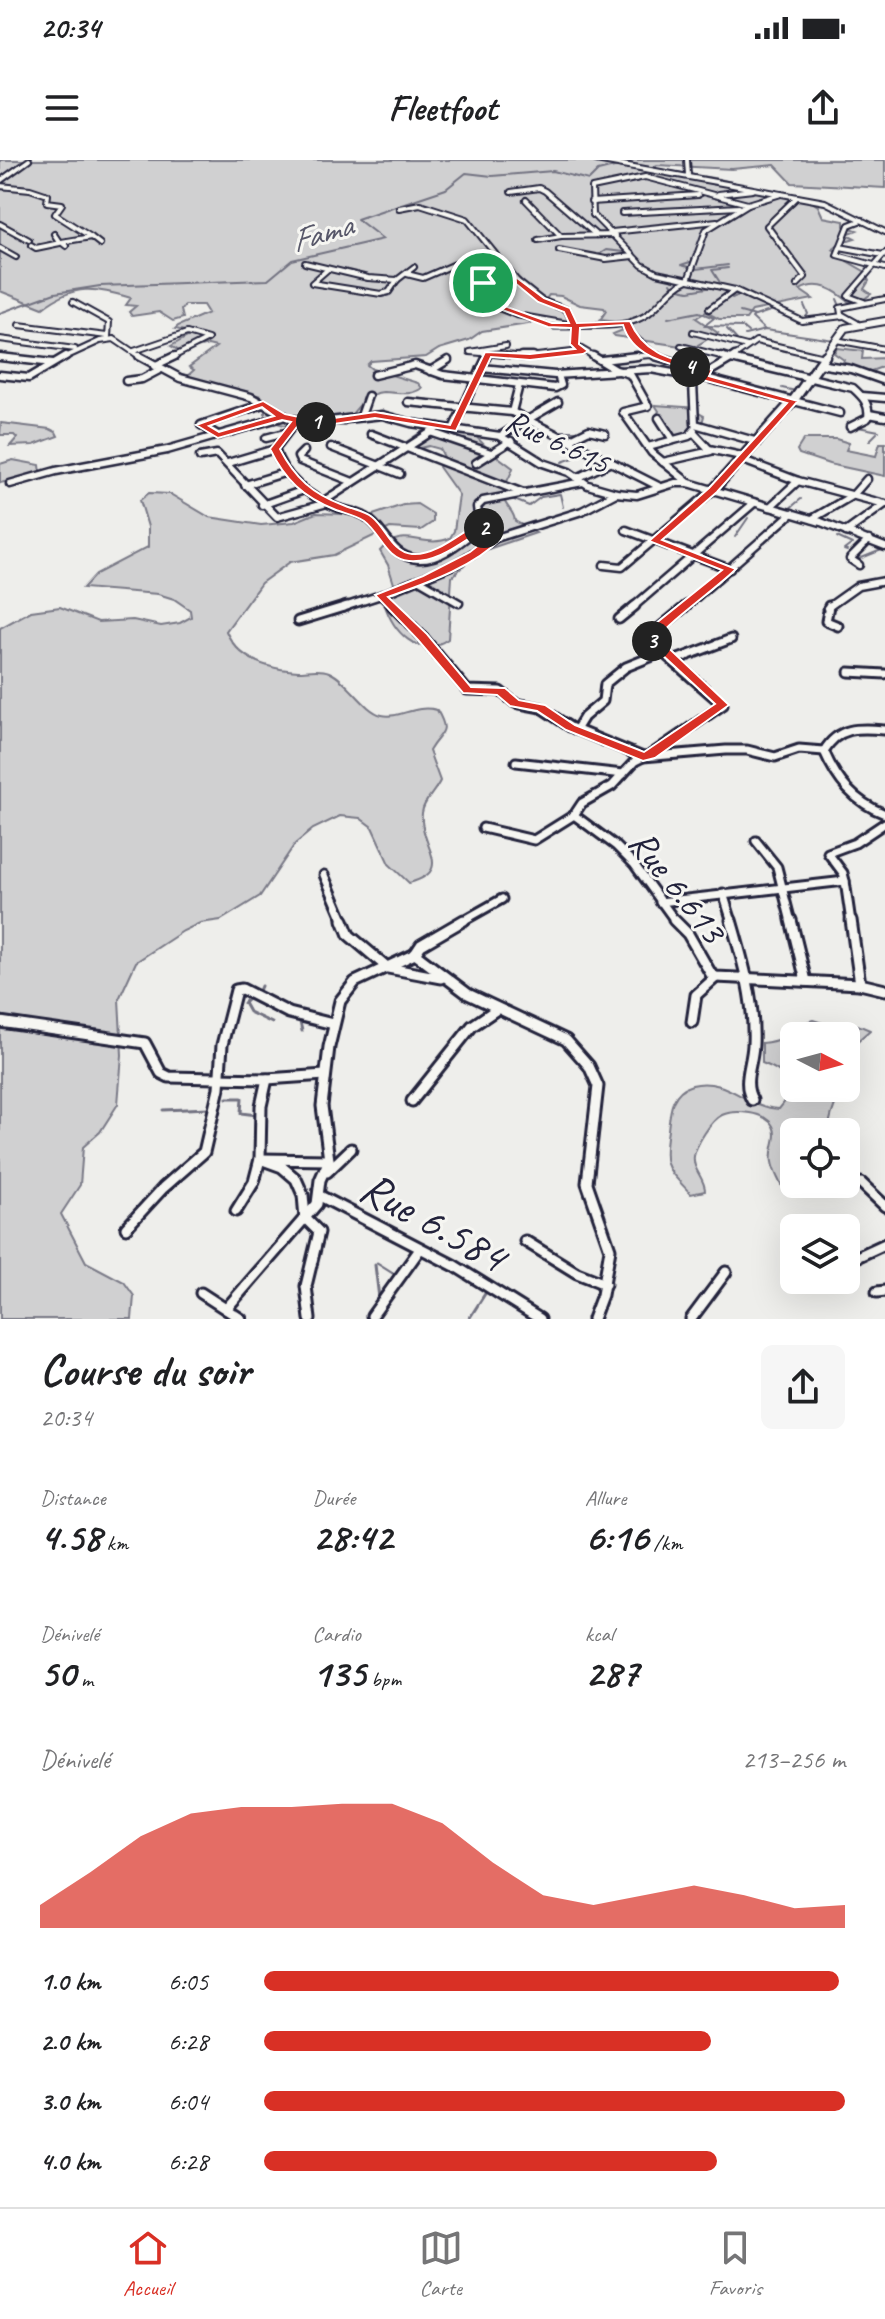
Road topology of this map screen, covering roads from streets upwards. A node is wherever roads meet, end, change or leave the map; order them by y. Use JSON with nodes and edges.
{"nodes":[{"id":1,"x":29,"y":160,"type":"edge"},
{"id":2,"x":596,"y":160,"type":"edge"},
{"id":3,"x":687,"y":160,"type":"edge"},
{"id":4,"x":688,"y":175,"type":"junction"},
{"id":5,"x":0,"y":184,"type":"edge"},
{"id":6,"x":763,"y":190,"type":"junction"},
{"id":7,"x":511,"y":192,"type":"dead end"},
{"id":8,"x":783,"y":194,"type":"junction"},
{"id":9,"x":706,"y":195,"type":"junction"},
{"id":10,"x":797,"y":197,"type":"junction"},
{"id":11,"x":526,"y":200,"type":"dead end"},
{"id":12,"x":591,"y":202,"type":"junction"},
{"id":13,"x":748,"y":204,"type":"junction"},
{"id":14,"x":399,"y":208,"type":"dead end"},
{"id":15,"x":742,"y":208,"type":"junction"},
{"id":16,"x":622,"y":213,"type":"dead end"},
{"id":17,"x":862,"y":220,"type":"junction"},
{"id":18,"x":717,"y":221,"type":"junction"},
{"id":19,"x":0,"y":224,"type":"edge"},
{"id":20,"x":885,"y":232,"type":"edge"},
{"id":21,"x":54,"y":234,"type":"dead end"},
{"id":22,"x":614,"y":234,"type":"junction"},
{"id":23,"x":596,"y":235,"type":"junction"},
{"id":24,"x":561,"y":236,"type":"junction"},
{"id":25,"x":91,"y":237,"type":"junction"},
{"id":26,"x":538,"y":240,"type":"dead end"},
{"id":27,"x":64,"y":244,"type":"junction"},
{"id":28,"x":100,"y":244,"type":"dead end"},
{"id":29,"x":840,"y":247,"type":"junction"},
{"id":30,"x":0,"y":248,"type":"edge"},
{"id":31,"x":559,"y":250,"type":"dead end"},
{"id":32,"x":884,"y":254,"type":"edge"},
{"id":33,"x":633,"y":256,"type":"junction"},
{"id":34,"x":16,"y":257,"type":"dead end"},
{"id":35,"x":496,"y":257,"type":"junction"},
{"id":36,"x":305,"y":263,"type":"dead end"},
{"id":37,"x":876,"y":266,"type":"junction"},
{"id":38,"x":414,"y":267,"type":"dead end"},
{"id":39,"x":885,"y":268,"type":"edge"},
{"id":40,"x":328,"y":269,"type":"junction"},
{"id":41,"x":407,"y":274,"type":"junction"},
{"id":42,"x":397,"y":280,"type":"junction"},
{"id":43,"x":688,"y":280,"type":"junction"},
{"id":44,"x":517,"y":281,"type":"junction"},
{"id":45,"x":797,"y":285,"type":"dead end"},
{"id":46,"x":735,"y":290,"type":"junction"},
{"id":47,"x":885,"y":299,"type":"edge"},
{"id":48,"x":73,"y":302,"type":"dead end"},
{"id":49,"x":864,"y":302,"type":"junction"},
{"id":50,"x":709,"y":309,"type":"dead end"},
{"id":51,"x":843,"y":316,"type":"junction"},
{"id":52,"x":885,"y":321,"type":"edge"},
{"id":53,"x":627,"y":323,"type":"junction"},
{"id":54,"x":857,"y":323,"type":"junction"},
{"id":55,"x":19,"y":325,"type":"dead end"},
{"id":56,"x":574,"y":325,"type":"junction"},
{"id":57,"x":693,"y":332,"type":"dead end"},
{"id":58,"x":107,"y":336,"type":"junction"},
{"id":59,"x":0,"y":339,"type":"edge"},
{"id":60,"x":114,"y":339,"type":"junction"},
{"id":61,"x":836,"y":340,"type":"junction"},
{"id":62,"x":506,"y":346,"type":"dead end"},
{"id":63,"x":681,"y":346,"type":"dead end"},
{"id":64,"x":747,"y":346,"type":"junction"},
{"id":65,"x":885,"y":349,"type":"edge"},
{"id":66,"x":77,"y":350,"type":"junction"},
{"id":67,"x":134,"y":351,"type":"junction"},
{"id":68,"x":583,"y":351,"type":"junction"},
{"id":69,"x":488,"y":354,"type":"junction"},
{"id":70,"x":650,"y":355,"type":"junction"},
{"id":71,"x":0,"y":357,"type":"edge"},
{"id":72,"x":731,"y":359,"type":"junction"},
{"id":73,"x":448,"y":360,"type":"dead end"},
{"id":74,"x":599,"y":360,"type":"junction"},
{"id":75,"x":822,"y":360,"type":"junction"},
{"id":76,"x":53,"y":363,"type":"junction"},
{"id":77,"x":157,"y":367,"type":"junction"},
{"id":78,"x":481,"y":368,"type":"junction"},
{"id":79,"x":616,"y":370,"type":"junction"},
{"id":80,"x":430,"y":371,"type":"junction"},
{"id":81,"x":709,"y":372,"type":"junction"},
{"id":82,"x":0,"y":375,"type":"edge"},
{"id":83,"x":374,"y":375,"type":"dead end"},
{"id":84,"x":558,"y":375,"type":"junction"},
{"id":85,"x":700,"y":378,"type":"junction"},
{"id":86,"x":810,"y":378,"type":"junction"},
{"id":87,"x":869,"y":378,"type":"junction"},
{"id":88,"x":476,"y":380,"type":"junction"},
{"id":89,"x":126,"y":381,"type":"dead end"},
{"id":90,"x":885,"y":381,"type":"edge"},
{"id":91,"x":857,"y":384,"type":"junction"},
{"id":92,"x":519,"y":385,"type":"junction"},
{"id":93,"x":368,"y":396,"type":"dead end"},
{"id":94,"x":862,"y":396,"type":"junction"},
{"id":95,"x":885,"y":398,"type":"edge"},
{"id":96,"x":793,"y":401,"type":"junction"},
{"id":97,"x":408,"y":402,"type":"dead end"},
{"id":98,"x":558,"y":402,"type":"dead end"},
{"id":99,"x":263,"y":404,"type":"junction"},
{"id":100,"x":463,"y":407,"type":"junction"},
{"id":101,"x":512,"y":412,"type":"junction"},
{"id":102,"x":840,"y":413,"type":"dead end"},
{"id":103,"x":869,"y":414,"type":"junction"},
{"id":104,"x":361,"y":416,"type":"junction"},
{"id":105,"x":282,"y":417,"type":"junction"},
{"id":106,"x":885,"y":417,"type":"edge"},
{"id":107,"x":659,"y":418,"type":"dead end"},
{"id":108,"x":527,"y":419,"type":"junction"},
{"id":109,"x":297,"y":420,"type":"junction"},
{"id":110,"x":695,"y":424,"type":"junction"},
{"id":111,"x":439,"y":427,"type":"junction"},
{"id":112,"x":850,"y":427,"type":"dead end"},
{"id":113,"x":453,"y":429,"type":"junction"},
{"id":114,"x":287,"y":432,"type":"junction"},
{"id":115,"x":430,"y":432,"type":"junction"},
{"id":116,"x":694,"y":433,"type":"junction"},
{"id":117,"x":371,"y":434,"type":"dead end"},
{"id":118,"x":605,"y":434,"type":"dead end"},
{"id":119,"x":218,"y":435,"type":"junction"},
{"id":120,"x":500,"y":436,"type":"junction"},
{"id":121,"x":266,"y":438,"type":"dead end"},
{"id":122,"x":569,"y":440,"type":"junction"},
{"id":123,"x":673,"y":440,"type":"junction"},
{"id":124,"x":511,"y":441,"type":"junction"},
{"id":125,"x":758,"y":442,"type":"junction"},
{"id":126,"x":331,"y":447,"type":"dead end"},
{"id":127,"x":405,"y":447,"type":"junction"},
{"id":128,"x":648,"y":447,"type":"junction"},
{"id":129,"x":275,"y":449,"type":"junction"},
{"id":130,"x":713,"y":450,"type":"junction"},
{"id":131,"x":304,"y":451,"type":"dead end"},
{"id":132,"x":491,"y":453,"type":"junction"},
{"id":133,"x":200,"y":457,"type":"dead end"},
{"id":134,"x":744,"y":458,"type":"junction"},
{"id":135,"x":611,"y":462,"type":"junction"},
{"id":136,"x":663,"y":462,"type":"junction"},
{"id":137,"x":228,"y":463,"type":"junction"},
{"id":138,"x":476,"y":463,"type":"dead end"},
{"id":139,"x":378,"y":464,"type":"junction"},
{"id":140,"x":287,"y":472,"type":"junction"},
{"id":141,"x":400,"y":474,"type":"dead end"},
{"id":142,"x":867,"y":479,"type":"dead end"},
{"id":143,"x":580,"y":480,"type":"junction"},
{"id":144,"x":798,"y":481,"type":"junction"},
{"id":145,"x":353,"y":482,"type":"junction"},
{"id":146,"x":689,"y":483,"type":"junction"},
{"id":147,"x":10,"y":484,"type":"dead end"},
{"id":148,"x":245,"y":485,"type":"junction"},
{"id":149,"x":660,"y":487,"type":"junction"},
{"id":150,"x":304,"y":490,"type":"junction"},
{"id":151,"x":713,"y":490,"type":"junction"},
{"id":152,"x":523,"y":493,"type":"junction"},
{"id":153,"x":616,"y":493,"type":"junction"},
{"id":154,"x":853,"y":495,"type":"junction"},
{"id":155,"x":325,"y":502,"type":"junction"},
{"id":156,"x":754,"y":503,"type":"junction"},
{"id":157,"x":885,"y":504,"type":"edge"},
{"id":158,"x":262,"y":505,"type":"junction"},
{"id":159,"x":770,"y":507,"type":"junction"},
{"id":160,"x":792,"y":513,"type":"junction"},
{"id":161,"x":812,"y":519,"type":"junction"},
{"id":162,"x":482,"y":525,"type":"junction"},
{"id":163,"x":626,"y":530,"type":"dead end"},
{"id":164,"x":846,"y":532,"type":"junction"},
{"id":165,"x":496,"y":538,"type":"junction"},
{"id":166,"x":869,"y":540,"type":"junction"},
{"id":167,"x":654,"y":541,"type":"junction"},
{"id":168,"x":884,"y":544,"type":"edge"},
{"id":169,"x":692,"y":555,"type":"junction"},
{"id":170,"x":604,"y":565,"type":"dead end"},
{"id":171,"x":859,"y":565,"type":"dead end"},
{"id":172,"x":730,"y":569,"type":"junction"},
{"id":173,"x":421,"y":581,"type":"junction"},
{"id":174,"x":885,"y":581,"type":"edge"},
{"id":175,"x":381,"y":595,"type":"junction"},
{"id":176,"x":459,"y":603,"type":"dead end"},
{"id":177,"x":619,"y":619,"type":"dead end"},
{"id":178,"x":298,"y":621,"type":"dead end"},
{"id":179,"x":838,"y":626,"type":"dead end"},
{"id":180,"x":731,"y":639,"type":"dead end"},
{"id":181,"x":663,"y":652,"type":"junction"},
{"id":182,"x":673,"y":661,"type":"junction"},
{"id":183,"x":849,"y":672,"type":"dead end"},
{"id":184,"x":885,"y":674,"type":"edge"},
{"id":185,"x":576,"y":730,"type":"junction"},
{"id":186,"x":885,"y":730,"type":"edge"},
{"id":187,"x":824,"y":751,"type":"junction"},
{"id":188,"x":647,"y":756,"type":"junction"},
{"id":189,"x":516,"y":762,"type":"dead end"},
{"id":190,"x":623,"y":774,"type":"junction"},
{"id":191,"x":574,"y":815,"type":"junction"},
{"id":192,"x":885,"y":816,"type":"edge"},
{"id":193,"x":483,"y":828,"type":"dead end"},
{"id":194,"x":756,"y":841,"type":"dead end"},
{"id":195,"x":324,"y":875,"type":"dead end"},
{"id":196,"x":843,"y":881,"type":"junction"},
{"id":197,"x":783,"y":886,"type":"junction"},
{"id":198,"x":723,"y":893,"type":"junction"},
{"id":199,"x":502,"y":899,"type":"dead end"},
{"id":200,"x":660,"y":902,"type":"junction"},
{"id":201,"x":415,"y":954,"type":"junction"},
{"id":202,"x":388,"y":968,"type":"junction"},
{"id":203,"x":716,"y":977,"type":"junction"},
{"id":204,"x":443,"y":978,"type":"junction"},
{"id":205,"x":746,"y":979,"type":"junction"},
{"id":206,"x":806,"y":981,"type":"junction"},
{"id":207,"x":860,"y":984,"type":"junction"},
{"id":208,"x":885,"y":990,"type":"edge"},
{"id":209,"x":497,"y":1009,"type":"junction"},
{"id":210,"x":0,"y":1022,"type":"edge"},
{"id":211,"x":692,"y":1022,"type":"dead end"},
{"id":212,"x":333,"y":1024,"type":"junction"},
{"id":213,"x":325,"y":1075,"type":"junction"},
{"id":214,"x":219,"y":1078,"type":"junction"},
{"id":215,"x":267,"y":1079,"type":"junction"},
{"id":216,"x":752,"y":1100,"type":"dead end"},
{"id":217,"x":412,"y":1101,"type":"dead end"},
{"id":218,"x":351,"y":1149,"type":"dead end"},
{"id":219,"x":260,"y":1159,"type":"junction"},
{"id":220,"x":329,"y":1160,"type":"junction"},
{"id":221,"x":320,"y":1180,"type":"junction"},
{"id":222,"x":861,"y":1183,"type":"dead end"},
{"id":223,"x":320,"y":1196,"type":"junction"},
{"id":224,"x":885,"y":1206,"type":"edge"},
{"id":225,"x":236,"y":1211,"type":"dead end"},
{"id":226,"x":305,"y":1218,"type":"junction"},
{"id":227,"x":126,"y":1228,"type":"dead end"},
{"id":228,"x":525,"y":1241,"type":"dead end"},
{"id":229,"x":885,"y":1244,"type":"edge"},
{"id":230,"x":420,"y":1249,"type":"junction"},
{"id":231,"x":860,"y":1256,"type":"edge"},
{"id":232,"x":726,"y":1272,"type":"dead end"},
{"id":233,"x":605,"y":1284,"type":"junction"},
{"id":234,"x":201,"y":1293,"type":"dead end"},
{"id":235,"x":226,"y":1309,"type":"junction"},
{"id":236,"x":373,"y":1318,"type":"edge"},
{"id":237,"x":241,"y":1319,"type":"edge"},
{"id":238,"x":310,"y":1319,"type":"edge"},
{"id":239,"x":540,"y":1319,"type":"edge"},
{"id":240,"x":593,"y":1319,"type":"edge"},
{"id":241,"x":691,"y":1319,"type":"edge"}],
"edges":[{"from":1,"to":5,"type":"street"},
{"from":2,"to":4,"type":"street"},
{"from":3,"to":4,"type":"street"},
{"from":4,"to":6,"type":"street"},
{"from":5,"to":25,"type":"street"},
{"from":6,"to":8,"type":"street"},
{"from":6,"to":9,"type":"street"},
{"from":7,"to":23,"type":"street"},
{"from":8,"to":10,"type":"street"},
{"from":8,"to":13,"type":"street"},
{"from":9,"to":12,"type":"street"},
{"from":9,"to":12,"type":"street"},
{"from":9,"to":13,"type":"street"},
{"from":10,"to":17,"type":"street"},
{"from":10,"to":45,"type":"street"},
{"from":11,"to":24,"type":"street"},
{"from":12,"to":22,"type":"street"},
{"from":13,"to":15,"type":"street"},
{"from":14,"to":35,"type":"street"},
{"from":15,"to":16,"type":"street"},
{"from":15,"to":18,"type":"street"},
{"from":17,"to":20,"type":"street"},
{"from":17,"to":29,"type":"street"},
{"from":18,"to":22,"type":"street"},
{"from":18,"to":43,"type":"street"},
{"from":19,"to":27,"type":"street"},
{"from":21,"to":27,"type":"street"},
{"from":22,"to":23,"type":"street"},
{"from":22,"to":33,"type":"street"},
{"from":23,"to":24,"type":"street"},
{"from":24,"to":26,"type":"street"},
{"from":25,"to":27,"type":"street"},
{"from":25,"to":28,"type":"street"},
{"from":29,"to":32,"type":"street"},
{"from":29,"to":37,"type":"street"},
{"from":30,"to":34,"type":"street"},
{"from":31,"to":33,"type":"street"},
{"from":32,"to":37,"type":"street"},
{"from":33,"to":43,"type":"street"},
{"from":35,"to":41,"type":"street"},
{"from":35,"to":44,"type":"street"},
{"from":36,"to":40,"type":"street"},
{"from":37,"to":39,"type":"street"},
{"from":37,"to":49,"type":"street"},
{"from":38,"to":41,"type":"street"},
{"from":40,"to":42,"type":"street"},
{"from":40,"to":42,"type":"street"},
{"from":41,"to":42,"type":"street"},
{"from":43,"to":46,"type":"street"},
{"from":43,"to":53,"type":"street"},
{"from":44,"to":56,"type":"street"},
{"from":44,"to":56,"type":"street"},
{"from":46,"to":50,"type":"street"},
{"from":46,"to":51,"type":"street"},
{"from":47,"to":49,"type":"street"},
{"from":48,"to":58,"type":"street"},
{"from":49,"to":51,"type":"street"},
{"from":51,"to":54,"type":"street"},
{"from":52,"to":54,"type":"street"},
{"from":53,"to":56,"type":"street"},
{"from":53,"to":70,"type":"street"},
{"from":54,"to":61,"type":"street"},
{"from":55,"to":58,"type":"street"},
{"from":56,"to":68,"type":"street"},
{"from":57,"to":64,"type":"street"},
{"from":58,"to":60,"type":"street"},
{"from":59,"to":66,"type":"street"},
{"from":60,"to":66,"type":"street"},
{"from":60,"to":67,"type":"street"},
{"from":61,"to":65,"type":"street"},
{"from":61,"to":75,"type":"street"},
{"from":62,"to":69,"type":"street"},
{"from":63,"to":72,"type":"street"},
{"from":64,"to":72,"type":"street"},
{"from":64,"to":75,"type":"street"},
{"from":66,"to":76,"type":"street"},
{"from":67,"to":77,"type":"street"},
{"from":67,"to":77,"type":"street"},
{"from":68,"to":69,"type":"street"},
{"from":68,"to":74,"type":"street"},
{"from":69,"to":78,"type":"street"},
{"from":70,"to":74,"type":"street"},
{"from":70,"to":81,"type":"street"},
{"from":71,"to":76,"type":"street"},
{"from":72,"to":81,"type":"street"},
{"from":72,"to":86,"type":"street"},
{"from":73,"to":80,"type":"street"},
{"from":74,"to":79,"type":"street"},
{"from":75,"to":86,"type":"street"},
{"from":75,"to":87,"type":"street"},
{"from":76,"to":82,"type":"street"},
{"from":77,"to":89,"type":"street"},
{"from":77,"to":99,"type":"street"},
{"from":78,"to":84,"type":"street"},
{"from":78,"to":88,"type":"street"},
{"from":79,"to":84,"type":"street"},
{"from":79,"to":85,"type":"street"},
{"from":79,"to":128,"type":"street"},
{"from":80,"to":83,"type":"street"},
{"from":80,"to":88,"type":"street"},
{"from":81,"to":85,"type":"street"},
{"from":84,"to":92,"type":"street"},
{"from":85,"to":96,"type":"street"},
{"from":85,"to":110,"type":"street"},
{"from":86,"to":91,"type":"street"},
{"from":86,"to":96,"type":"street"},
{"from":87,"to":90,"type":"street"},
{"from":87,"to":91,"type":"street"},
{"from":88,"to":92,"type":"street"},
{"from":88,"to":100,"type":"street"},
{"from":91,"to":94,"type":"street"},
{"from":92,"to":101,"type":"street"},
{"from":93,"to":104,"type":"street"},
{"from":94,"to":95,"type":"street"},
{"from":94,"to":103,"type":"street"},
{"from":96,"to":102,"type":"street"},
{"from":96,"to":125,"type":"street"},
{"from":97,"to":100,"type":"street"},
{"from":98,"to":108,"type":"street"},
{"from":99,"to":105,"type":"street"},
{"from":99,"to":119,"type":"street"},
{"from":100,"to":101,"type":"street"},
{"from":100,"to":113,"type":"street"},
{"from":101,"to":108,"type":"street"},
{"from":103,"to":106,"type":"street"},
{"from":103,"to":112,"type":"street"},
{"from":104,"to":109,"type":"street","name":"Rue 6.615"},
{"from":104,"to":111,"type":"street","name":"Rue 6.615"},
{"from":105,"to":109,"type":"street","name":"Rue 6.615"},
{"from":105,"to":119,"type":"street"},
{"from":107,"to":123,"type":"street"},
{"from":108,"to":120,"type":"street"},
{"from":108,"to":122,"type":"street"},
{"from":109,"to":114,"type":"street"},
{"from":110,"to":116,"type":"street"},
{"from":110,"to":125,"type":"street"},
{"from":111,"to":113,"type":"street","name":"Rue 6.615"},
{"from":111,"to":115,"type":"street"},
{"from":113,"to":120,"type":"street","name":"Rue 6.615"},
{"from":114,"to":121,"type":"street"},
{"from":114,"to":129,"type":"street"},
{"from":115,"to":127,"type":"street"},
{"from":115,"to":132,"type":"street"},
{"from":116,"to":123,"type":"street"},
{"from":116,"to":130,"type":"street"},
{"from":117,"to":127,"type":"street"},
{"from":118,"to":122,"type":"street"},
{"from":119,"to":147,"type":"street"},
{"from":120,"to":124,"type":"street","name":"Rue 6.615"},
{"from":122,"to":135,"type":"street"},
{"from":123,"to":128,"type":"street"},
{"from":124,"to":132,"type":"street"},
{"from":124,"to":143,"type":"street","name":"Rue 6.615"},
{"from":125,"to":134,"type":"street"},
{"from":126,"to":139,"type":"street"},
{"from":127,"to":139,"type":"street"},
{"from":127,"to":152,"type":"street"},
{"from":128,"to":136,"type":"street"},
{"from":129,"to":137,"type":"street"},
{"from":129,"to":140,"type":"street"},
{"from":130,"to":134,"type":"street"},
{"from":130,"to":136,"type":"street"},
{"from":131,"to":145,"type":"street"},
{"from":132,"to":138,"type":"street"},
{"from":133,"to":137,"type":"street"},
{"from":134,"to":144,"type":"street"},
{"from":134,"to":151,"type":"street"},
{"from":135,"to":143,"type":"street"},
{"from":135,"to":149,"type":"street"},
{"from":136,"to":146,"type":"street"},
{"from":137,"to":148,"type":"street"},
{"from":139,"to":141,"type":"street"},
{"from":139,"to":145,"type":"street"},
{"from":140,"to":148,"type":"street"},
{"from":140,"to":150,"type":"street"},
{"from":142,"to":154,"type":"street"},
{"from":143,"to":152,"type":"street"},
{"from":143,"to":153,"type":"street","name":"Rue 6.615"},
{"from":144,"to":154,"type":"street"},
{"from":144,"to":159,"type":"street"},
{"from":145,"to":155,"type":"street"},
{"from":146,"to":149,"type":"street","name":"Rue 6.615"},
{"from":146,"to":151,"type":"street","name":"Rue 6.615"},
{"from":148,"to":158,"type":"street"},
{"from":149,"to":153,"type":"street","name":"Rue 6.615"},
{"from":150,"to":155,"type":"street"},
{"from":150,"to":158,"type":"street"},
{"from":151,"to":156,"type":"street","name":"Rue 6.615"},
{"from":151,"to":167,"type":"street"},
{"from":152,"to":162,"type":"street"},
{"from":153,"to":165,"type":"street"},
{"from":154,"to":157,"type":"street"},
{"from":154,"to":161,"type":"street"},
{"from":155,"to":158,"type":"street"},
{"from":155,"to":162,"type":"street"},
{"from":156,"to":159,"type":"street","name":"Rue 6.615"},
{"from":156,"to":169,"type":"street"},
{"from":157,"to":164,"type":"street"},
{"from":159,"to":160,"type":"street","name":"Rue 6.615"},
{"from":160,"to":161,"type":"street","name":"Rue 6.615"},
{"from":160,"to":172,"type":"street"},
{"from":161,"to":164,"type":"street","name":"Rue 6.615"},
{"from":162,"to":165,"type":"street"},
{"from":163,"to":167,"type":"street"},
{"from":164,"to":166,"type":"street","name":"Rue 6.615"},
{"from":165,"to":173,"type":"street"},
{"from":166,"to":168,"type":"street","name":"Rue 6.615"},
{"from":166,"to":171,"type":"street"},
{"from":167,"to":169,"type":"street"},
{"from":167,"to":170,"type":"street"},
{"from":169,"to":172,"type":"street"},
{"from":169,"to":177,"type":"street"},
{"from":172,"to":181,"type":"street"},
{"from":173,"to":175,"type":"street"},
{"from":173,"to":176,"type":"street"},
{"from":174,"to":179,"type":"street"},
{"from":175,"to":178,"type":"street"},
{"from":175,"to":185,"type":"street"},
{"from":180,"to":182,"type":"street"},
{"from":181,"to":182,"type":"street"},
{"from":181,"to":185,"type":"street"},
{"from":182,"to":188,"type":"street"},
{"from":183,"to":184,"type":"street"},
{"from":185,"to":188,"type":"street"},
{"from":186,"to":187,"type":"street"},
{"from":187,"to":188,"type":"street"},
{"from":187,"to":192,"type":"street"},
{"from":188,"to":190,"type":"street"},
{"from":189,"to":190,"type":"street"},
{"from":190,"to":191,"type":"street"},
{"from":191,"to":193,"type":"street"},
{"from":191,"to":200,"type":"street","name":"Rue 6.613"},
{"from":192,"to":196,"type":"street"},
{"from":194,"to":197,"type":"street"},
{"from":195,"to":202,"type":"street"},
{"from":196,"to":197,"type":"street"},
{"from":196,"to":207,"type":"street"},
{"from":197,"to":198,"type":"street"},
{"from":197,"to":206,"type":"street"},
{"from":198,"to":200,"type":"street"},
{"from":198,"to":205,"type":"street"},
{"from":199,"to":201,"type":"street","name":"Rue 6.584"},
{"from":200,"to":203,"type":"street","name":"Rue 6.613"},
{"from":201,"to":202,"type":"street","name":"Rue 6.584"},
{"from":201,"to":204,"type":"street"},
{"from":202,"to":204,"type":"street"},
{"from":202,"to":212,"type":"street","name":"Rue 6.584"},
{"from":203,"to":205,"type":"street","name":"Rue 6.613"},
{"from":203,"to":211,"type":"street"},
{"from":204,"to":209,"type":"street"},
{"from":205,"to":206,"type":"street","name":"Rue 6.613"},
{"from":205,"to":216,"type":"street"},
{"from":206,"to":207,"type":"street","name":"Rue 6.613"},
{"from":207,"to":208,"type":"street","name":"Rue 6.613"},
{"from":209,"to":217,"type":"street"},
{"from":209,"to":233,"type":"street"},
{"from":210,"to":214,"type":"street"},
{"from":212,"to":213,"type":"street","name":"Rue 6.584"},
{"from":212,"to":214,"type":"street"},
{"from":213,"to":215,"type":"street"},
{"from":213,"to":220,"type":"street","name":"Rue 6.584"},
{"from":214,"to":215,"type":"street"},
{"from":214,"to":227,"type":"street"},
{"from":215,"to":219,"type":"street"},
{"from":218,"to":221,"type":"street"},
{"from":219,"to":220,"type":"street"},
{"from":219,"to":225,"type":"street"},
{"from":219,"to":226,"type":"street"},
{"from":220,"to":221,"type":"street","name":"Rue 6.584"},
{"from":221,"to":223,"type":"street","name":"Rue 6.584"},
{"from":222,"to":224,"type":"street"},
{"from":223,"to":226,"type":"street"},
{"from":223,"to":230,"type":"street","name":"Rue 6.584"},
{"from":226,"to":235,"type":"street"},
{"from":226,"to":238,"type":"street"},
{"from":228,"to":233,"type":"street"},
{"from":229,"to":231,"type":"street"},
{"from":230,"to":236,"type":"street"},
{"from":230,"to":239,"type":"street","name":"Rue 6.584"},
{"from":232,"to":241,"type":"street"},
{"from":233,"to":240,"type":"street"},
{"from":234,"to":235,"type":"street"},
{"from":235,"to":237,"type":"street"}]}
